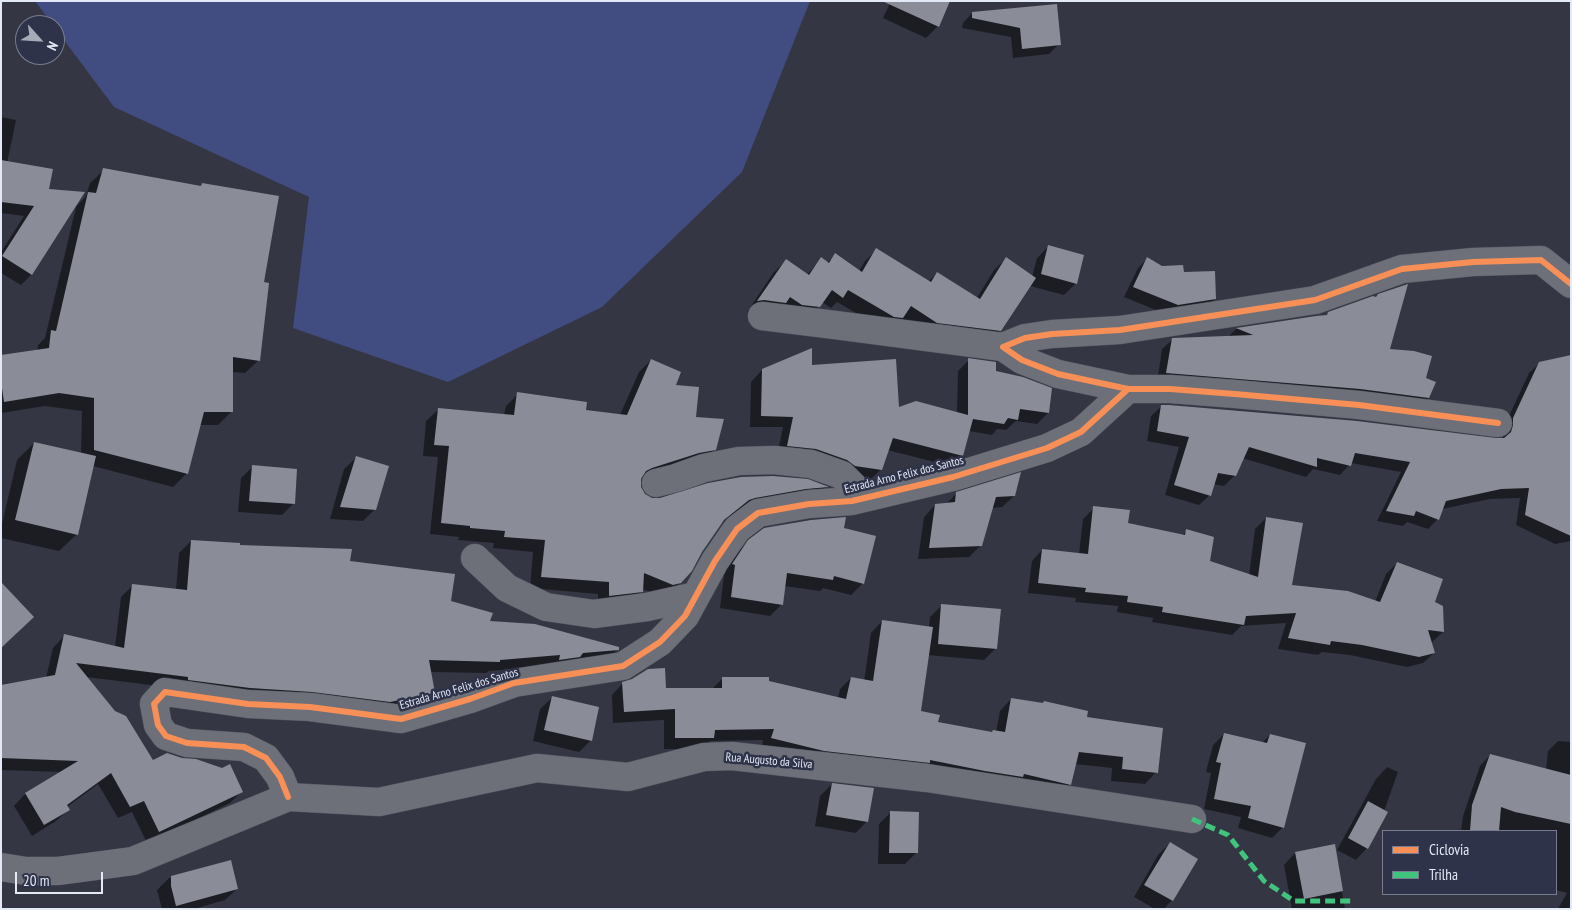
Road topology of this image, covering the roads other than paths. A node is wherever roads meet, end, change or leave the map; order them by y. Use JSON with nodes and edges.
{"nodes":[{"id":1,"x":1571,"y":284,"type":"edge"},
{"id":2,"x":762,"y":316,"type":"dead end"},
{"id":3,"x":1003,"y":348,"type":"junction"},
{"id":4,"x":1128,"y":389,"type":"junction"},
{"id":5,"x":1498,"y":423,"type":"dead end"},
{"id":6,"x":656,"y":483,"type":"dead end"},
{"id":7,"x":852,"y":502,"type":"junction"},
{"id":8,"x":475,"y":558,"type":"dead end"},
{"id":9,"x":696,"y":596,"type":"junction"},
{"id":10,"x":288,"y":797,"type":"junction"},
{"id":11,"x":1192,"y":819,"type":"dead end"},
{"id":12,"x":1,"y":867,"type":"edge"}],
"edges":[{"from":1,"to":3,"type":"street"},
{"from":2,"to":3,"type":"street"},
{"from":3,"to":4,"type":"street"},
{"from":4,"to":5,"type":"street"},
{"from":4,"to":7,"type":"street","name":"Estrada Arno Felix dos Santos"},
{"from":6,"to":7,"type":"street"},
{"from":7,"to":9,"type":"street","name":"Estrada Arno Felix dos Santos"},
{"from":8,"to":9,"type":"street"},
{"from":9,"to":10,"type":"street","name":"Estrada Arno Felix dos Santos"},
{"from":10,"to":11,"type":"street","name":"Rua Augusto da Silva"},
{"from":10,"to":12,"type":"street"}]}
